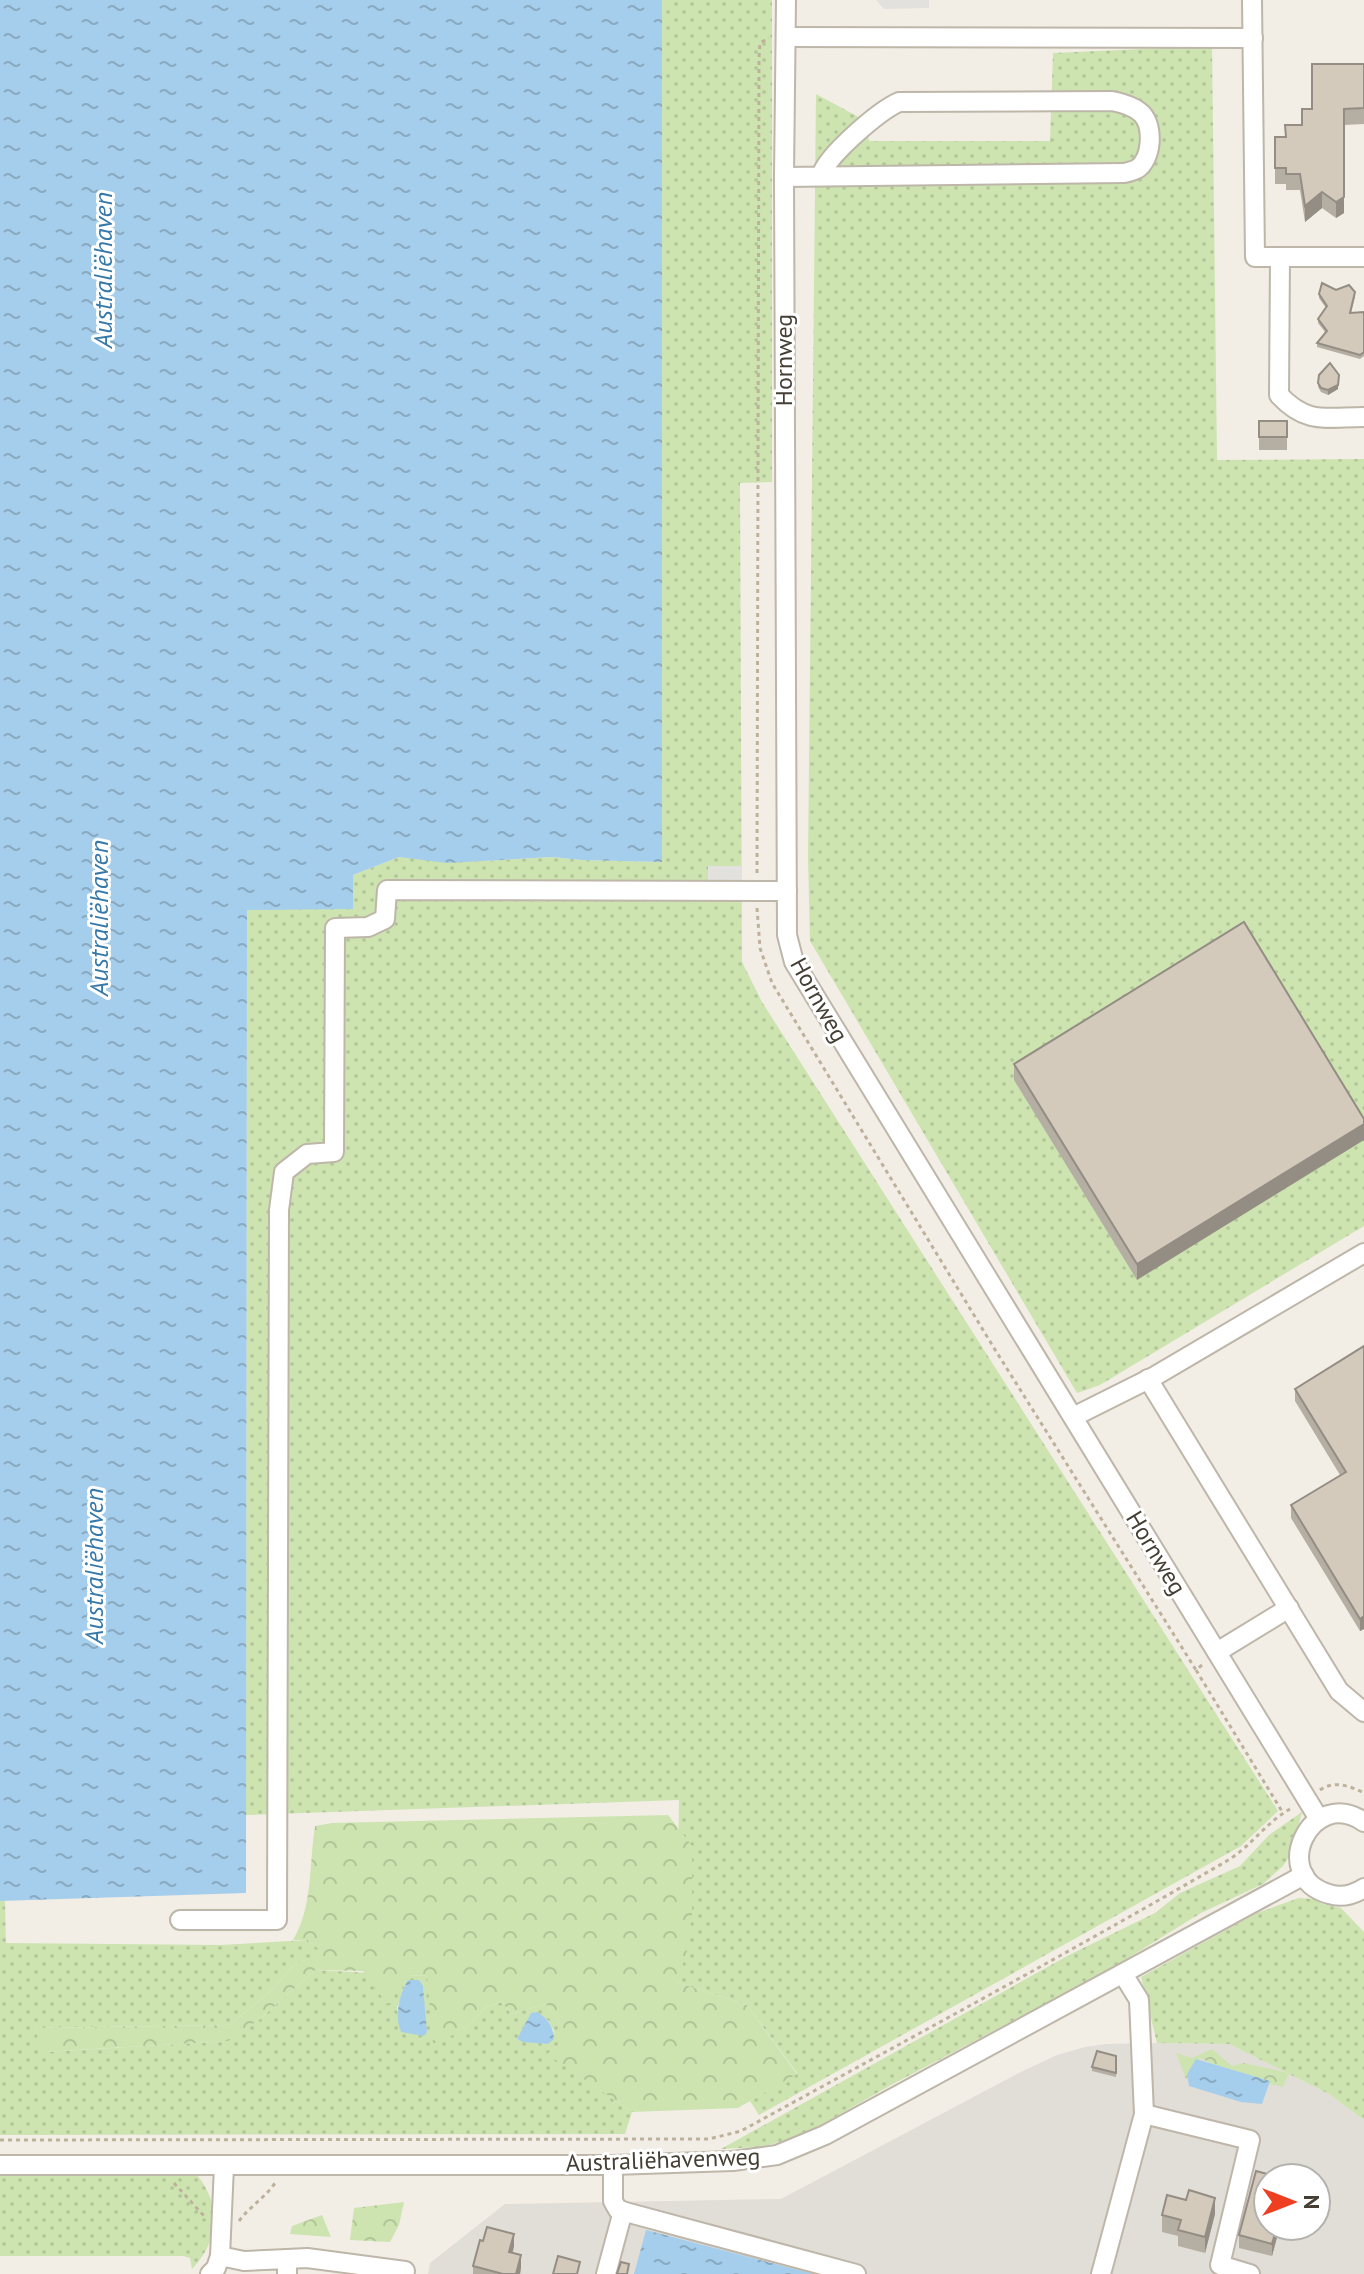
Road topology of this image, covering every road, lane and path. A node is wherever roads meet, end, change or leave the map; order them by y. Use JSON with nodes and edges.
{"nodes":[{"id":1,"x":786,"y":0,"type":"edge"},
{"id":2,"x":1252,"y":0,"type":"edge"},
{"id":3,"x":786,"y":37,"type":"junction"},
{"id":4,"x":1253,"y":38,"type":"junction"},
{"id":5,"x":821,"y":176,"type":"junction"},
{"id":6,"x":784,"y":177,"type":"junction"},
{"id":7,"x":1280,"y":257,"type":"junction"},
{"id":8,"x":1364,"y":257,"type":"edge"},
{"id":9,"x":1364,"y":417,"type":"edge"},
{"id":10,"x":757,"y":891,"type":"junction"},
{"id":11,"x":787,"y":891,"type":"junction"},
{"id":12,"x":1364,"y":1253,"type":"edge"},
{"id":13,"x":1148,"y":1379,"type":"junction"},
{"id":14,"x":1073,"y":1417,"type":"junction"},
{"id":15,"x":1289,"y":1608,"type":"junction"},
{"id":16,"x":1217,"y":1652,"type":"junction"},
{"id":17,"x":1196,"y":1670,"type":"junction"},
{"id":18,"x":1364,"y":1712,"type":"edge"},
{"id":19,"x":1319,"y":1819,"type":"junction"},
{"id":20,"x":1364,"y":1822,"type":"edge"},
{"id":21,"x":1304,"y":1875,"type":"junction"},
{"id":22,"x":1363,"y":1892,"type":"edge"},
{"id":23,"x":180,"y":1920,"type":"dead end"},
{"id":24,"x":1123,"y":1974,"type":"junction"},
{"id":25,"x":1144,"y":2114,"type":"junction"},
{"id":26,"x":0,"y":2140,"type":"edge"},
{"id":27,"x":172,"y":2140,"type":"junction"},
{"id":28,"x":0,"y":2165,"type":"edge"},
{"id":29,"x":172,"y":2165,"type":"junction"},
{"id":30,"x":613,"y":2165,"type":"junction"},
{"id":31,"x":224,"y":2166,"type":"junction"},
{"id":32,"x":277,"y":2166,"type":"junction"},
{"id":33,"x":623,"y":2211,"type":"junction"},
{"id":34,"x":223,"y":2228,"type":"junction"},
{"id":35,"x":220,"y":2256,"type":"junction"},
{"id":36,"x":287,"y":2266,"type":"edge"},
{"id":37,"x":405,"y":2271,"type":"dead end"},
{"id":38,"x":210,"y":2274,"type":"edge"},
{"id":39,"x":606,"y":2274,"type":"edge"},
{"id":40,"x":856,"y":2274,"type":"edge"},
{"id":41,"x":1101,"y":2274,"type":"edge"},
{"id":42,"x":1250,"y":2274,"type":"edge"}],
"edges":[{"from":1,"to":3,"type":"street","name":"Hornweg"},
{"from":2,"to":4,"type":"street"},
{"from":3,"to":4,"type":"street"},
{"from":3,"to":6,"type":"street","name":"Hornweg"},
{"from":3,"to":10,"type":"path"},
{"from":4,"to":7,"type":"street"},
{"from":5,"to":5,"type":"street"},
{"from":5,"to":6,"type":"street"},
{"from":6,"to":11,"type":"street","name":"Hornweg"},
{"from":7,"to":8,"type":"street"},
{"from":7,"to":9,"type":"street"},
{"from":10,"to":11,"type":"street"},
{"from":10,"to":17,"type":"path"},
{"from":10,"to":23,"type":"street"},
{"from":11,"to":14,"type":"street","name":"Hornweg"},
{"from":12,"to":13,"type":"street"},
{"from":13,"to":14,"type":"street"},
{"from":13,"to":15,"type":"street"},
{"from":14,"to":16,"type":"street","name":"Hornweg"},
{"from":15,"to":16,"type":"street"},
{"from":15,"to":18,"type":"street"},
{"from":16,"to":17,"type":"path"},
{"from":16,"to":19,"type":"street","name":"Hornweg"},
{"from":17,"to":27,"type":"path"},
{"from":19,"to":20,"type":"street"},
{"from":19,"to":21,"type":"street"},
{"from":21,"to":22,"type":"street"},
{"from":21,"to":24,"type":"street","name":"Australiëhavenweg"},
{"from":24,"to":25,"type":"street"},
{"from":24,"to":30,"type":"street","name":"Australiëhavenweg"},
{"from":25,"to":41,"type":"street"},
{"from":25,"to":42,"type":"street"},
{"from":26,"to":27,"type":"path"},
{"from":27,"to":29,"type":"path"},
{"from":28,"to":29,"type":"street","name":"Australiëhavenweg"},
{"from":29,"to":31,"type":"street","name":"Australiëhavenweg"},
{"from":29,"to":34,"type":"path"},
{"from":30,"to":32,"type":"street","name":"Australiëhavenweg"},
{"from":30,"to":33,"type":"street"},
{"from":31,"to":32,"type":"street","name":"Australiëhavenweg"},
{"from":31,"to":34,"type":"street"},
{"from":32,"to":34,"type":"path"},
{"from":33,"to":39,"type":"street"},
{"from":33,"to":40,"type":"street"},
{"from":34,"to":35,"type":"street"},
{"from":35,"to":36,"type":"street"},
{"from":35,"to":38,"type":"street"},
{"from":36,"to":37,"type":"street"}]}
